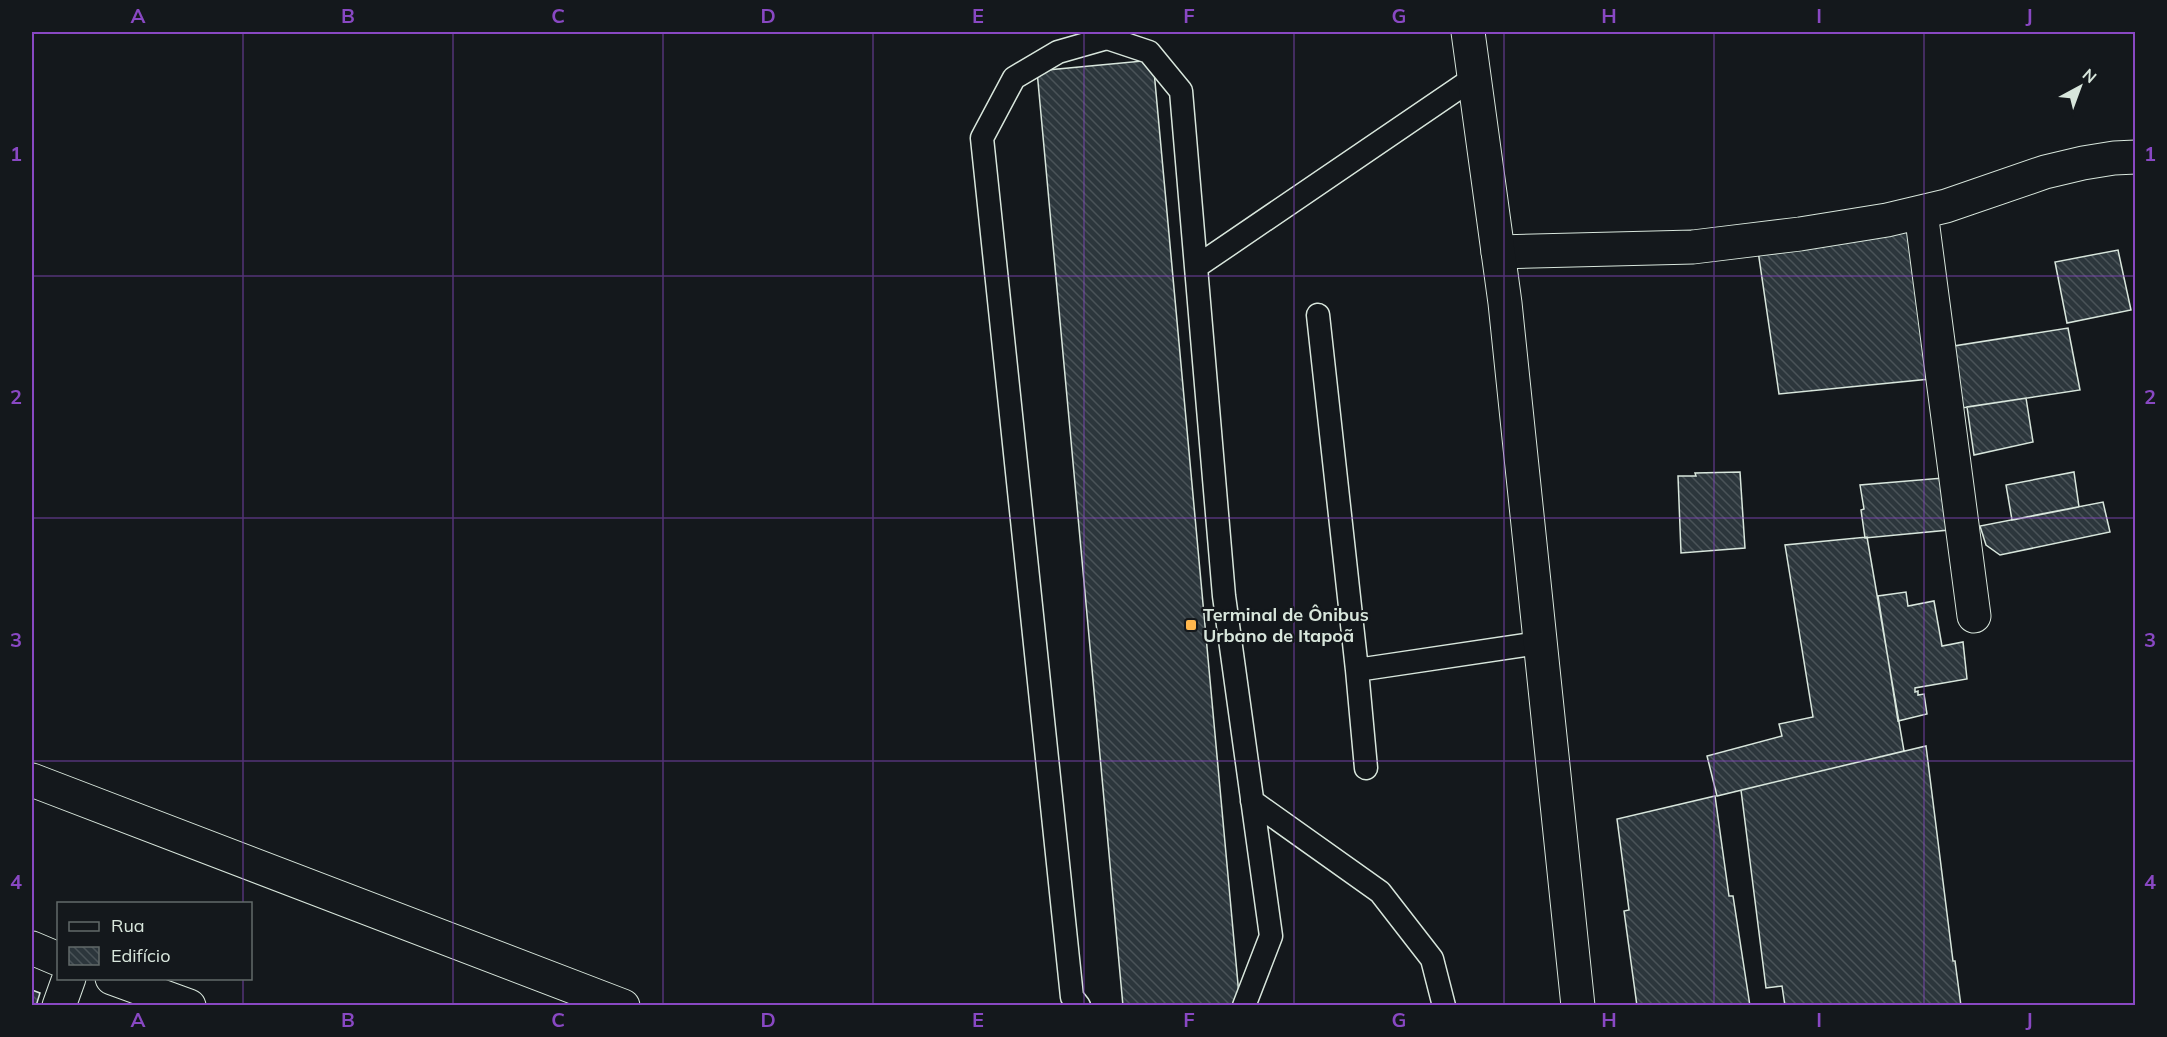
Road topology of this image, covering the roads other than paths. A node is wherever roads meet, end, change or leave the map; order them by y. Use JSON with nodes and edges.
{"nodes":[{"id":1,"x":1468,"y":32,"type":"edge"},
{"id":2,"x":1475,"y":77,"type":"junction"},
{"id":3,"x":2136,"y":157,"type":"edge"},
{"id":4,"x":1921,"y":212,"type":"junction"},
{"id":5,"x":1498,"y":252,"type":"junction"},
{"id":6,"x":1196,"y":267,"type":"junction"},
{"id":7,"x":1318,"y":315,"type":"dead end"},
{"id":8,"x":1974,"y":616,"type":"dead end"},
{"id":9,"x":1539,"y":643,"type":"junction"},
{"id":10,"x":1357,"y":670,"type":"junction"},
{"id":11,"x":1366,"y":768,"type":"dead end"},
{"id":12,"x":32,"y":780,"type":"edge"},
{"id":13,"x":1252,"y":801,"type":"junction"},
{"id":14,"x":32,"y":948,"type":"edge"},
{"id":15,"x":57,"y":959,"type":"edge"},
{"id":16,"x":68,"y":980,"type":"edge"},
{"id":17,"x":118,"y":980,"type":"edge"},
{"id":18,"x":59,"y":1005,"type":"edge"},
{"id":19,"x":189,"y":1005,"type":"edge"},
{"id":20,"x":623,"y":1005,"type":"edge"},
{"id":21,"x":1079,"y":1005,"type":"edge"},
{"id":22,"x":1244,"y":1005,"type":"edge"},
{"id":23,"x":1444,"y":1005,"type":"edge"},
{"id":24,"x":1578,"y":1005,"type":"edge"}],
"edges":[{"from":1,"to":2,"type":"street"},
{"from":2,"to":5,"type":"street"},
{"from":2,"to":6,"type":"lane"},
{"from":3,"to":4,"type":"street"},
{"from":4,"to":5,"type":"street"},
{"from":4,"to":8,"type":"street"},
{"from":5,"to":9,"type":"street"},
{"from":6,"to":13,"type":"lane"},
{"from":6,"to":21,"type":"lane"},
{"from":7,"to":10,"type":"lane"},
{"from":9,"to":10,"type":"lane"},
{"from":9,"to":24,"type":"street"},
{"from":10,"to":11,"type":"lane"},
{"from":12,"to":20,"type":"street"},
{"from":13,"to":22,"type":"lane"},
{"from":13,"to":23,"type":"lane"},
{"from":14,"to":15,"type":"street"},
{"from":16,"to":18,"type":"street"},
{"from":17,"to":19,"type":"street"}]}
